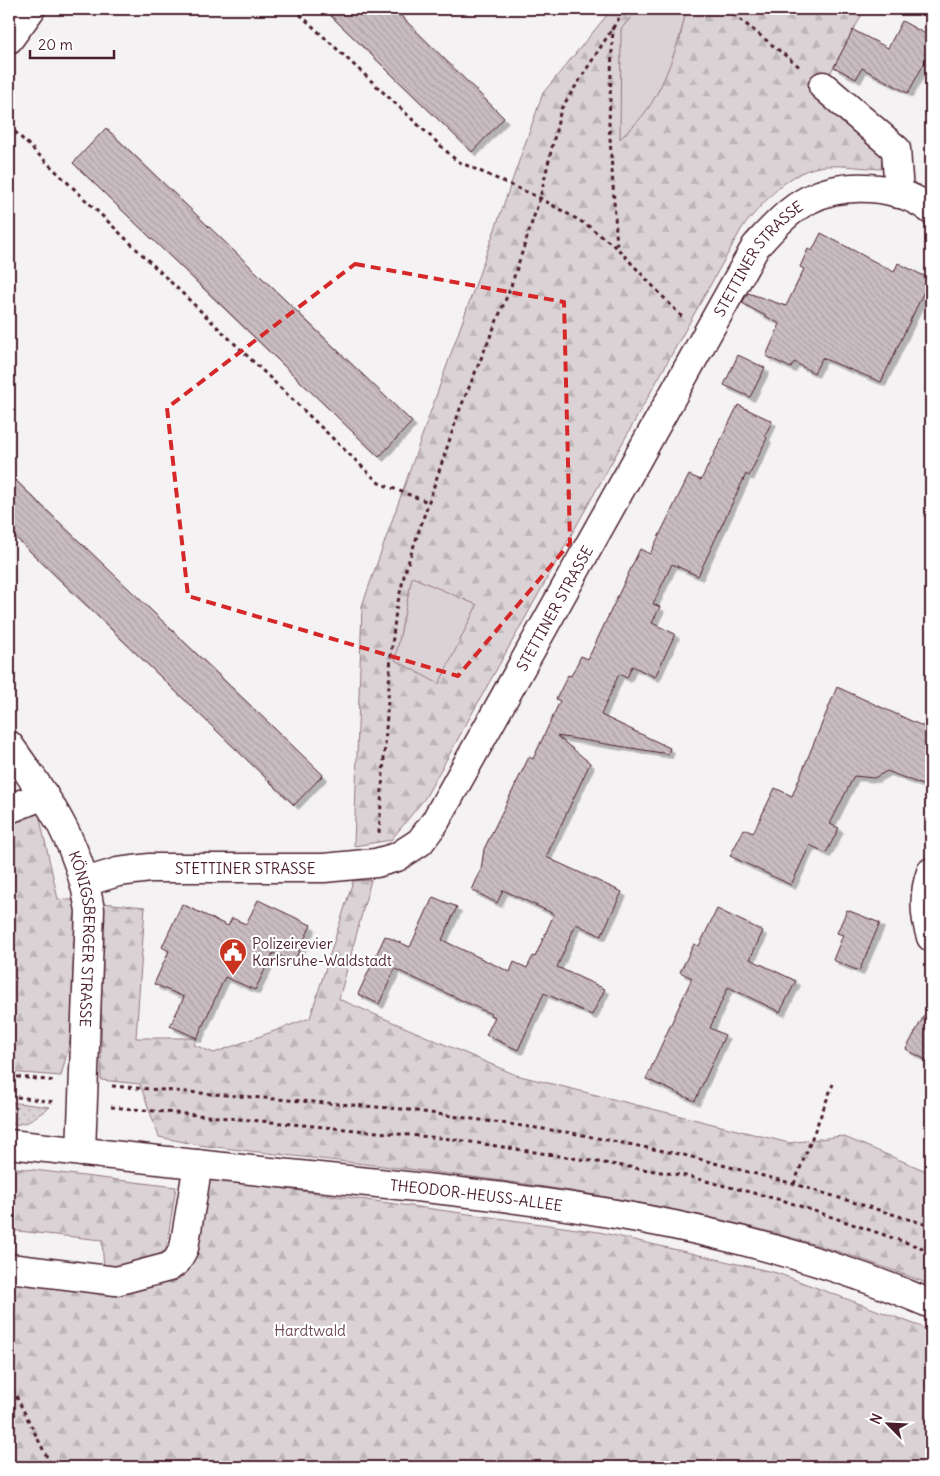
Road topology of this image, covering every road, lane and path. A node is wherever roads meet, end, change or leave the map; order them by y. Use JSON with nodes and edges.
{"nodes":[{"id":1,"x":32,"y":9,"type":"edge"},
{"id":2,"x":294,"y":9,"type":"edge"},
{"id":3,"x":625,"y":9,"type":"edge"},
{"id":4,"x":728,"y":9,"type":"edge"},
{"id":5,"x":613,"y":26,"type":"junction"},
{"id":6,"x":9,"y":39,"type":"edge"},
{"id":7,"x":823,"y":86,"type":"joint"},
{"id":8,"x":9,"y":126,"type":"edge"},
{"id":9,"x":899,"y":194,"type":"junction"},
{"id":10,"x":540,"y":198,"type":"junction"},
{"id":11,"x":931,"y":210,"type":"edge"},
{"id":12,"x":617,"y":248,"type":"junction"},
{"id":13,"x":704,"y":335,"type":"junction"},
{"id":14,"x":428,"y":502,"type":"junction"},
{"id":15,"x":9,"y":745,"type":"edge"},
{"id":16,"x":44,"y":795,"type":"junction"},
{"id":17,"x":9,"y":809,"type":"edge"},
{"id":18,"x":381,"y":861,"type":"junction"},
{"id":19,"x":931,"y":872,"type":"edge"},
{"id":20,"x":84,"y":882,"type":"junction"},
{"id":21,"x":931,"y":937,"type":"edge"},
{"id":22,"x":9,"y":1076,"type":"edge"},
{"id":23,"x":83,"y":1083,"type":"junction"},
{"id":24,"x":833,"y":1084,"type":"dead end"},
{"id":25,"x":9,"y":1096,"type":"edge"},
{"id":26,"x":41,"y":1100,"type":"dead end"},
{"id":27,"x":124,"y":1108,"type":"dead end"},
{"id":28,"x":9,"y":1144,"type":"edge"},
{"id":29,"x":81,"y":1152,"type":"junction"},
{"id":30,"x":198,"y":1164,"type":"junction"},
{"id":31,"x":794,"y":1184,"type":"junction"},
{"id":32,"x":931,"y":1226,"type":"edge"},
{"id":33,"x":931,"y":1251,"type":"edge"},
{"id":34,"x":9,"y":1268,"type":"edge"},
{"id":35,"x":931,"y":1304,"type":"edge"},
{"id":36,"x":9,"y":1382,"type":"edge"},
{"id":37,"x":52,"y":1467,"type":"edge"}],
"edges":[{"from":1,"to":6,"type":"street"},
{"from":2,"to":10,"type":"path"},
{"from":3,"to":5,"type":"path"},
{"from":4,"to":7,"type":"path"},
{"from":5,"to":10,"type":"path"},
{"from":5,"to":12,"type":"path"},
{"from":7,"to":9,"type":"street"},
{"from":8,"to":14,"type":"path"},
{"from":9,"to":11,"type":"street","name":"STETTINER STRASSE"},
{"from":9,"to":13,"type":"street","name":"STETTINER STRASSE"},
{"from":10,"to":12,"type":"path"},
{"from":10,"to":14,"type":"path"},
{"from":12,"to":13,"type":"path"},
{"from":13,"to":18,"type":"street","name":"STETTINER STRASSE"},
{"from":14,"to":18,"type":"path"},
{"from":15,"to":16,"type":"street","name":"KÖNIGSBERGER STRASSE"},
{"from":16,"to":17,"type":"street"},
{"from":16,"to":20,"type":"street","name":"KÖNIGSBERGER STRASSE"},
{"from":18,"to":20,"type":"street","name":"STETTINER STRASSE"},
{"from":19,"to":21,"type":"street"},
{"from":20,"to":23,"type":"street","name":"KÖNIGSBERGER STRASSE"},
{"from":22,"to":23,"type":"path"},
{"from":23,"to":29,"type":"street","name":"KÖNIGSBERGER STRASSE"},
{"from":23,"to":31,"type":"path"},
{"from":24,"to":31,"type":"path"},
{"from":25,"to":26,"type":"path"},
{"from":27,"to":33,"type":"path"},
{"from":28,"to":29,"type":"street","name":"THEODOR-HEUSS-ALLEE"},
{"from":29,"to":30,"type":"street","name":"THEODOR-HEUSS-ALLEE"},
{"from":30,"to":34,"type":"street"},
{"from":30,"to":35,"type":"street","name":"THEODOR-HEUSS-ALLEE"},
{"from":31,"to":32,"type":"path"},
{"from":36,"to":37,"type":"path"}]}
